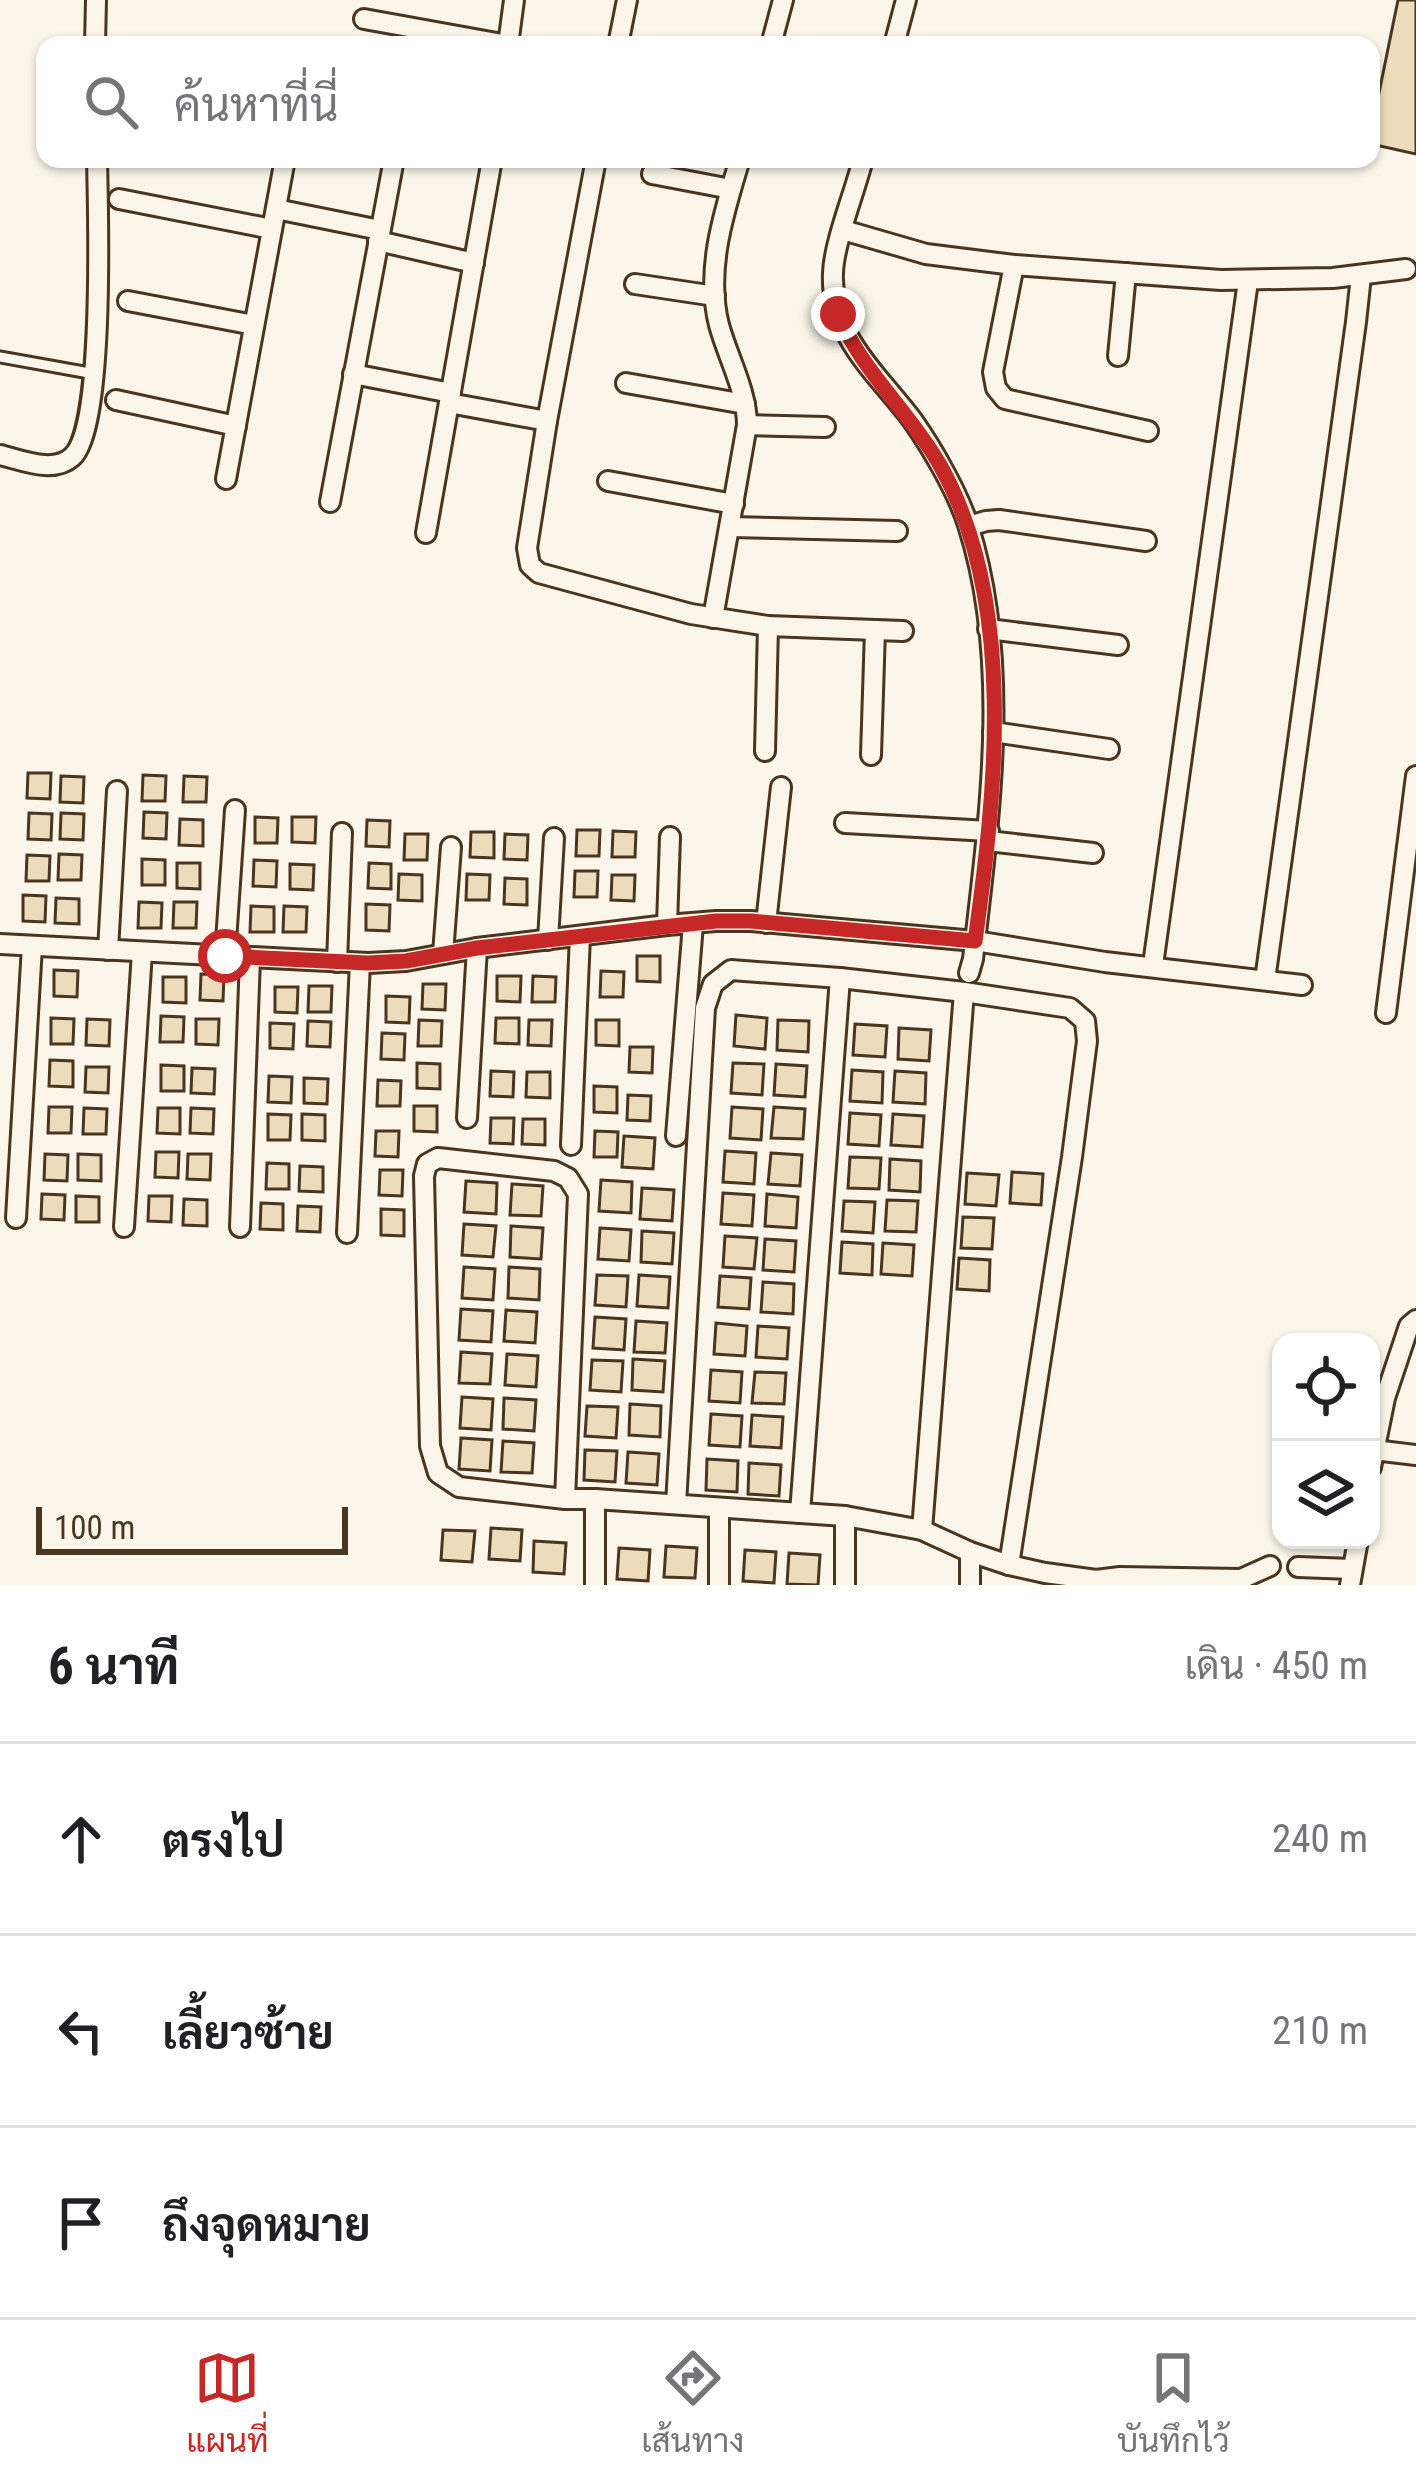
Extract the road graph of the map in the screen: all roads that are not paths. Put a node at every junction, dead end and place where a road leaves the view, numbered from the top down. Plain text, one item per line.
1 (96, 0) edge
2 (514, 0) edge
3 (627, 0) edge
4 (783, 0) edge
5 (906, 0) edge
6 (364, 19) dead end
7 (95, 36) edge
8 (458, 36) edge
9 (509, 36) edge
10 (621, 36) edge
11 (773, 36) edge
12 (896, 36) edge
13 (97, 168) edge
14 (283, 168) edge
15 (392, 168) edge
16 (490, 168) edge
17 (594, 168) edge
18 (737, 168) edge
19 (860, 168) edge
20 (652, 174) dead end
21 (731, 189) junction
22 (119, 199) dead end
23 (276, 209) junction
24 (272, 229) junction
25 (843, 230) junction
26 (379, 235) junction
27 (474, 262) junction
28 (1014, 265) junction
29 (1406, 268) dead end
30 (1126, 273) junction
31 (1360, 276) junction
32 (1248, 281) junction
33 (634, 284) dead end
34 (716, 296) junction
35 (128, 301) dead end
36 (254, 325) junction
37 (1118, 356) dead end
38 (0, 357) edge
39 (95, 374) junction
40 (353, 374) junction
41 (626, 383) dead end
42 (450, 398) junction
43 (116, 400) dead end
44 (745, 404) junction
45 (547, 421) junction
46 (747, 425) junction
47 (236, 426) junction
48 (825, 427) dead end
49 (1148, 431) dead end
50 (0, 455) edge
51 (226, 478) dead end
52 (608, 481) dead end
53 (330, 502) dead end
54 (734, 504) junction
55 (969, 526) junction
56 (730, 527) junction
57 (897, 531) dead end
58 (427, 533) dead end
59 (1146, 541) dead end
60 (713, 618) junction
61 (767, 626) junction
62 (988, 629) junction
63 (874, 630) junction
64 (903, 631) dead end
65 (1118, 646) dead end
66 (993, 732) junction
67 (1109, 748) dead end
68 (765, 751) dead end
69 (871, 755) dead end
70 (1416, 776) edge
71 (781, 787) dead end
72 (117, 791) dead end
73 (235, 811) dead end
74 (844, 824) dead end
75 (342, 833) dead end
76 (988, 836) junction
77 (670, 837) dead end
78 (554, 838) dead end
79 (451, 848) dead end
80 (1093, 853) dead end
81 (1409, 888) edge
82 (766, 923) junction
83 (693, 924) junction
84 (667, 925) junction
85 (580, 936) junction
86 (548, 940) junction
87 (975, 941) junction
88 (0, 944) edge
89 (32, 946) junction
90 (477, 948) junction
91 (108, 950) junction
92 (142, 952) junction
93 (443, 954) junction
94 (225, 956) junction
95 (250, 958) junction
96 (337, 962) junction
97 (360, 963) junction
98 (1153, 965) junction
99 (840, 978) junction
100 (1265, 980) junction
101 (966, 982) junction
102 (1302, 985) dead end
103 (1386, 1013) dead end
104 (466, 1118) dead end
105 (676, 1136) dead end
106 (571, 1145) dead end
107 (16, 1218) dead end
108 (124, 1227) dead end
109 (240, 1227) dead end
110 (347, 1233) dead end
111 (1416, 1320) edge
112 (1376, 1441) edge
113 (1416, 1455) edge
114 (1380, 1457) edge
115 (565, 1499) junction
116 (595, 1499) junction
117 (676, 1504) junction
118 (719, 1508) junction
119 (800, 1514) junction
120 (844, 1516) junction
121 (922, 1529) junction
122 (970, 1552) junction
123 (1009, 1565) junction
124 (1270, 1566) dead end
125 (1298, 1567) dead end
126 (1351, 1577) edge
127 (1096, 1582) edge
128 (1218, 1582) edge
129 (1248, 1582) edge
130 (595, 1585) edge
131 (718, 1585) edge
132 (844, 1585) edge
133 (970, 1585) edge

1 - 7 street
2 - 9 street
3 - 10 street
4 - 11 street
5 - 12 street
6 - 8 street
13 - 39 street
14 - 23 street
15 - 26 street
16 - 27 street
17 - 45 street
18 - 21 street
19 - 25 street
20 - 21 street
21 - 34 street
22 - 24 street
23 - 24 street
23 - 26 street
24 - 36 street
25 - 28 street
25 - 55 street
26 - 27 street
26 - 40 street
27 - 42 street
28 - 30 street
28 - 49 street
29 - 31 street
30 - 32 street
30 - 37 street
31 - 32 street
31 - 100 street
32 - 98 street
33 - 34 street
34 - 44 street
35 - 36 street
36 - 47 street
38 - 39 lane
39 - 50 street
40 - 42 street
40 - 53 street
41 - 44 street
42 - 45 street
42 - 58 street
43 - 47 street
44 - 46 street
45 - 60 street
46 - 48 street
46 - 54 street
47 - 51 street
52 - 54 street
54 - 56 street
55 - 59 street
55 - 62 street
56 - 57 street
56 - 60 street
60 - 61 street
61 - 63 street
61 - 68 street
62 - 65 street
62 - 66 street
63 - 64 street
63 - 69 street
66 - 67 street
66 - 76 street
70 - 81 street
71 - 82 street
72 - 91 street
73 - 94 street
74 - 76 street
75 - 96 street
76 - 80 street
76 - 87 street
77 - 84 street
78 - 86 street
79 - 93 street
81 - 103 street
82 - 83 street
82 - 87 street
83 - 84 street
83 - 105 street
84 - 85 street
85 - 86 street
85 - 106 street
86 - 90 street
87 - 98 street
87 - 101 street
88 - 89 street
89 - 91 street
89 - 107 street
90 - 93 street
90 - 104 street
91 - 92 street
92 - 94 street
92 - 108 street
93 - 97 street
94 - 95 street
95 - 96 street
95 - 109 street
96 - 97 street
97 - 110 street
98 - 100 street
99 - 101 street
99 - 117 street
99 - 119 street
100 - 102 street
101 - 121 street
101 - 123 street
111 - 112 street
113 - 114 street
115 - 115 street
115 - 116 street
116 - 117 street
116 - 130 street
117 - 118 street
118 - 119 street
118 - 131 street
119 - 120 street
120 - 121 street
120 - 132 street
121 - 122 street
122 - 123 street
122 - 133 street
123 - 127 street
124 - 129 street
125 - 126 street
127 - 128 street
128 - 129 street

